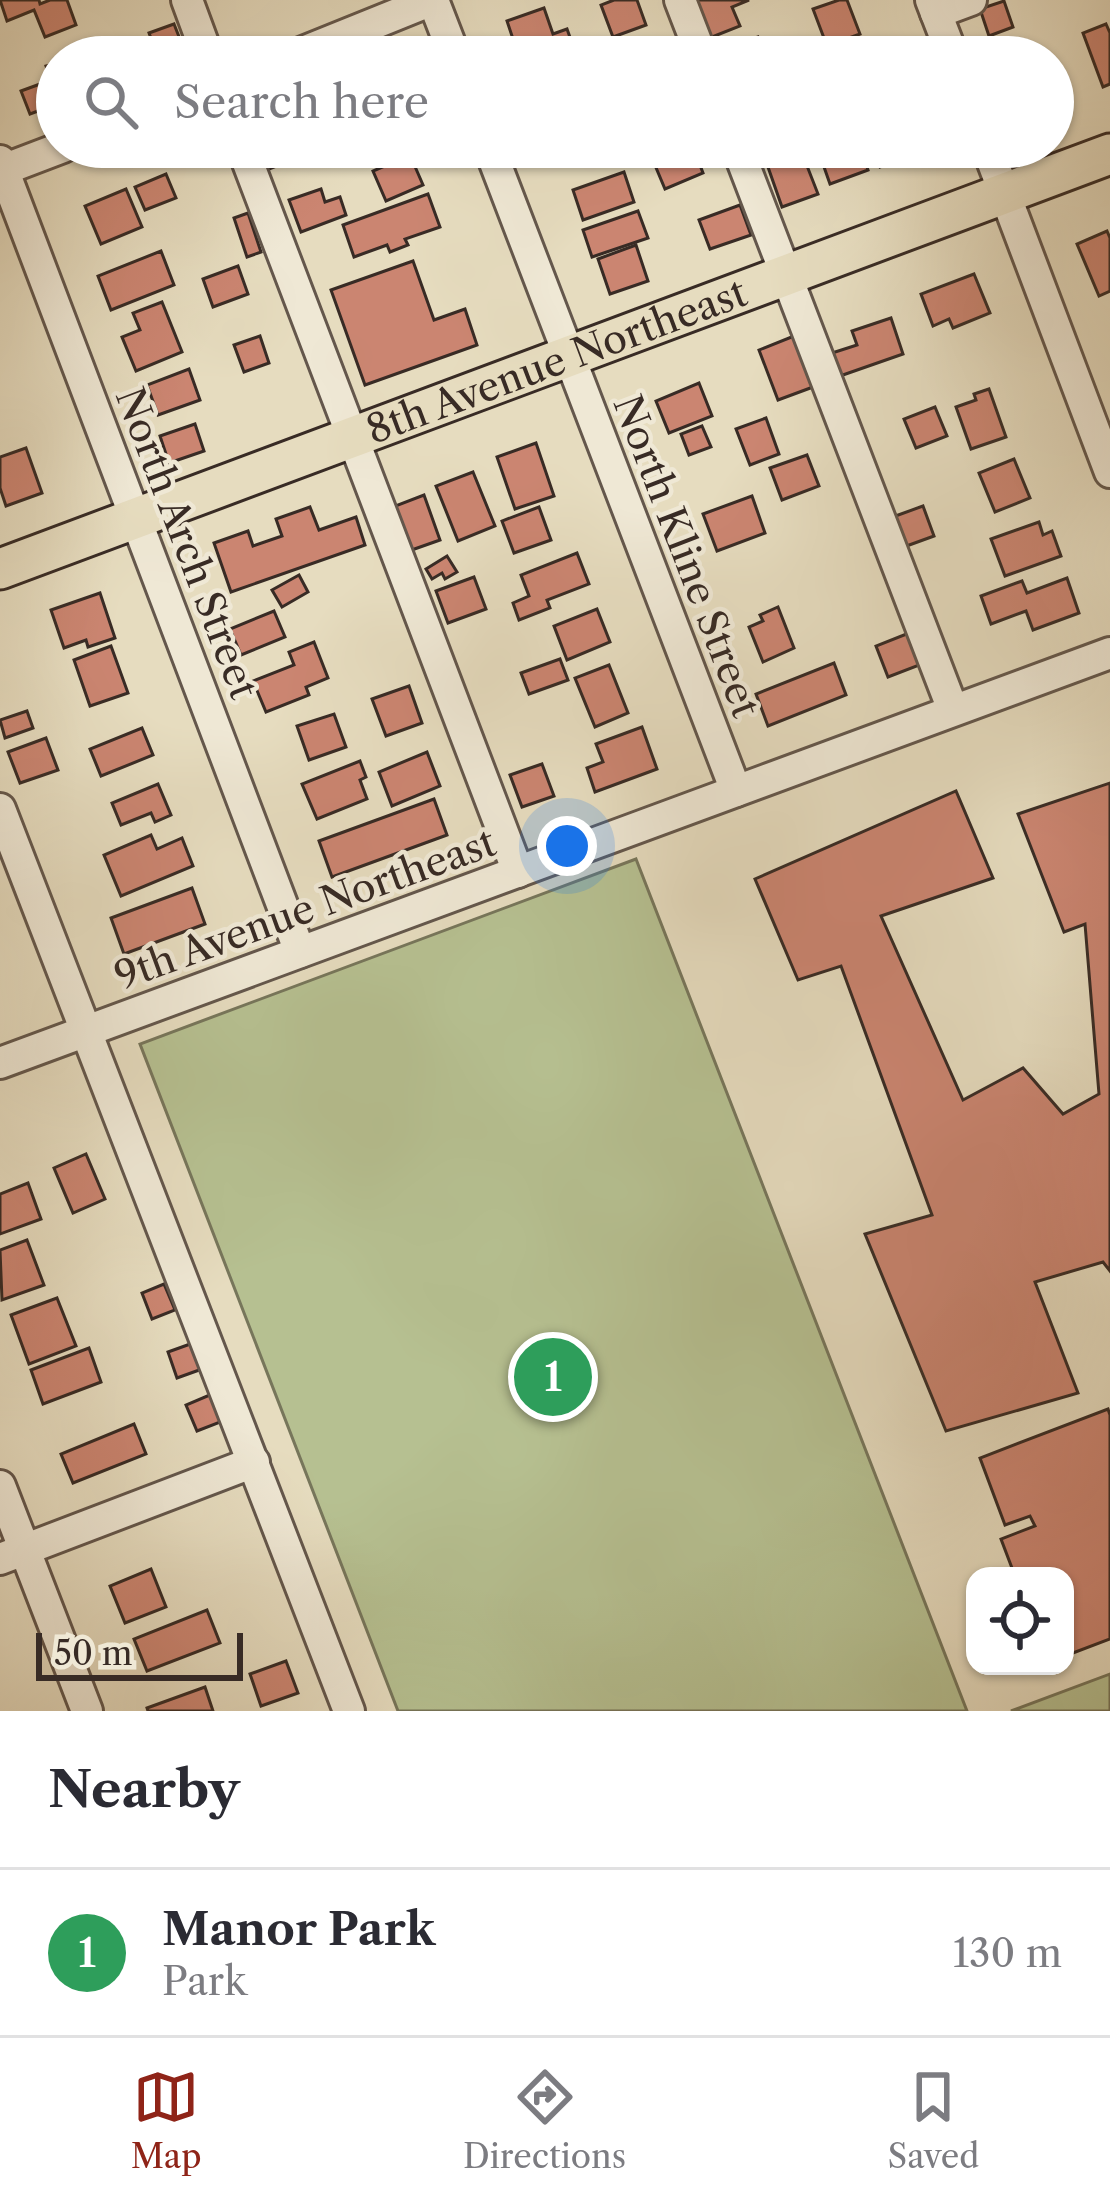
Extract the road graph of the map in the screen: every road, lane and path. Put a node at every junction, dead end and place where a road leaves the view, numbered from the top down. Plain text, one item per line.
1 (187, 0) edge
2 (433, 0) edge
3 (680, 0) edge
4 (970, 0) edge
5 (933, 7) edge
6 (200, 36) edge
7 (343, 36) edge
8 (447, 36) edge
9 (694, 36) edge
10 (945, 36) edge
11 (1110, 154) edge
12 (36, 156) edge
13 (1, 168) edge
14 (250, 168) edge
15 (497, 168) edge
16 (745, 168) edge
17 (995, 168) edge
18 (1073, 168) edge
19 (1074, 168) edge
20 (1005, 194) junction
21 (786, 275) junction
22 (568, 357) junction
23 (351, 437) junction
24 (1110, 472) edge
25 (136, 518) junction
26 (0, 568) edge
27 (1110, 653) edge
28 (953, 710) junction
29 (736, 791) junction
30 (0, 809) edge
31 (518, 872) junction
32 (300, 952) junction
33 (84, 1031) junction
34 (0, 1063) edge
35 (254, 1462) junction
36 (0, 1486) edge
37 (12, 1554) edge
38 (87, 1711) edge
39 (349, 1711) edge

1 - 6 street
2 - 7 street
2 - 8 street
3 - 9 street
4 - 5 street
5 - 10 street
11 - 19 main road, 8th Avenue Northeast
12 - 13 street
13 - 25 street, North Arch Street
14 - 23 street
15 - 22 street, North Kline Street
16 - 21 street
17 - 20 street
18 - 20 main road, 8th Avenue Northeast
20 - 21 main road, 8th Avenue Northeast
20 - 24 street
21 - 22 main road, 8th Avenue Northeast
21 - 28 street
22 - 23 main road, 8th Avenue Northeast
22 - 29 street, North Kline Street
23 - 25 main road, 8th Avenue Northeast
23 - 31 street
25 - 26 main road, 8th Avenue Northeast
25 - 32 street, North Arch Street
27 - 28 street, 9th Avenue Northeast
28 - 29 street, 9th Avenue Northeast
29 - 31 street, 9th Avenue Northeast
30 - 33 street
31 - 32 street, 9th Avenue Northeast
32 - 33 street, 9th Avenue Northeast
33 - 34 street, 9th Avenue Northeast
33 - 35 street
35 - 37 street
35 - 39 street
36 - 37 street
37 - 38 street

